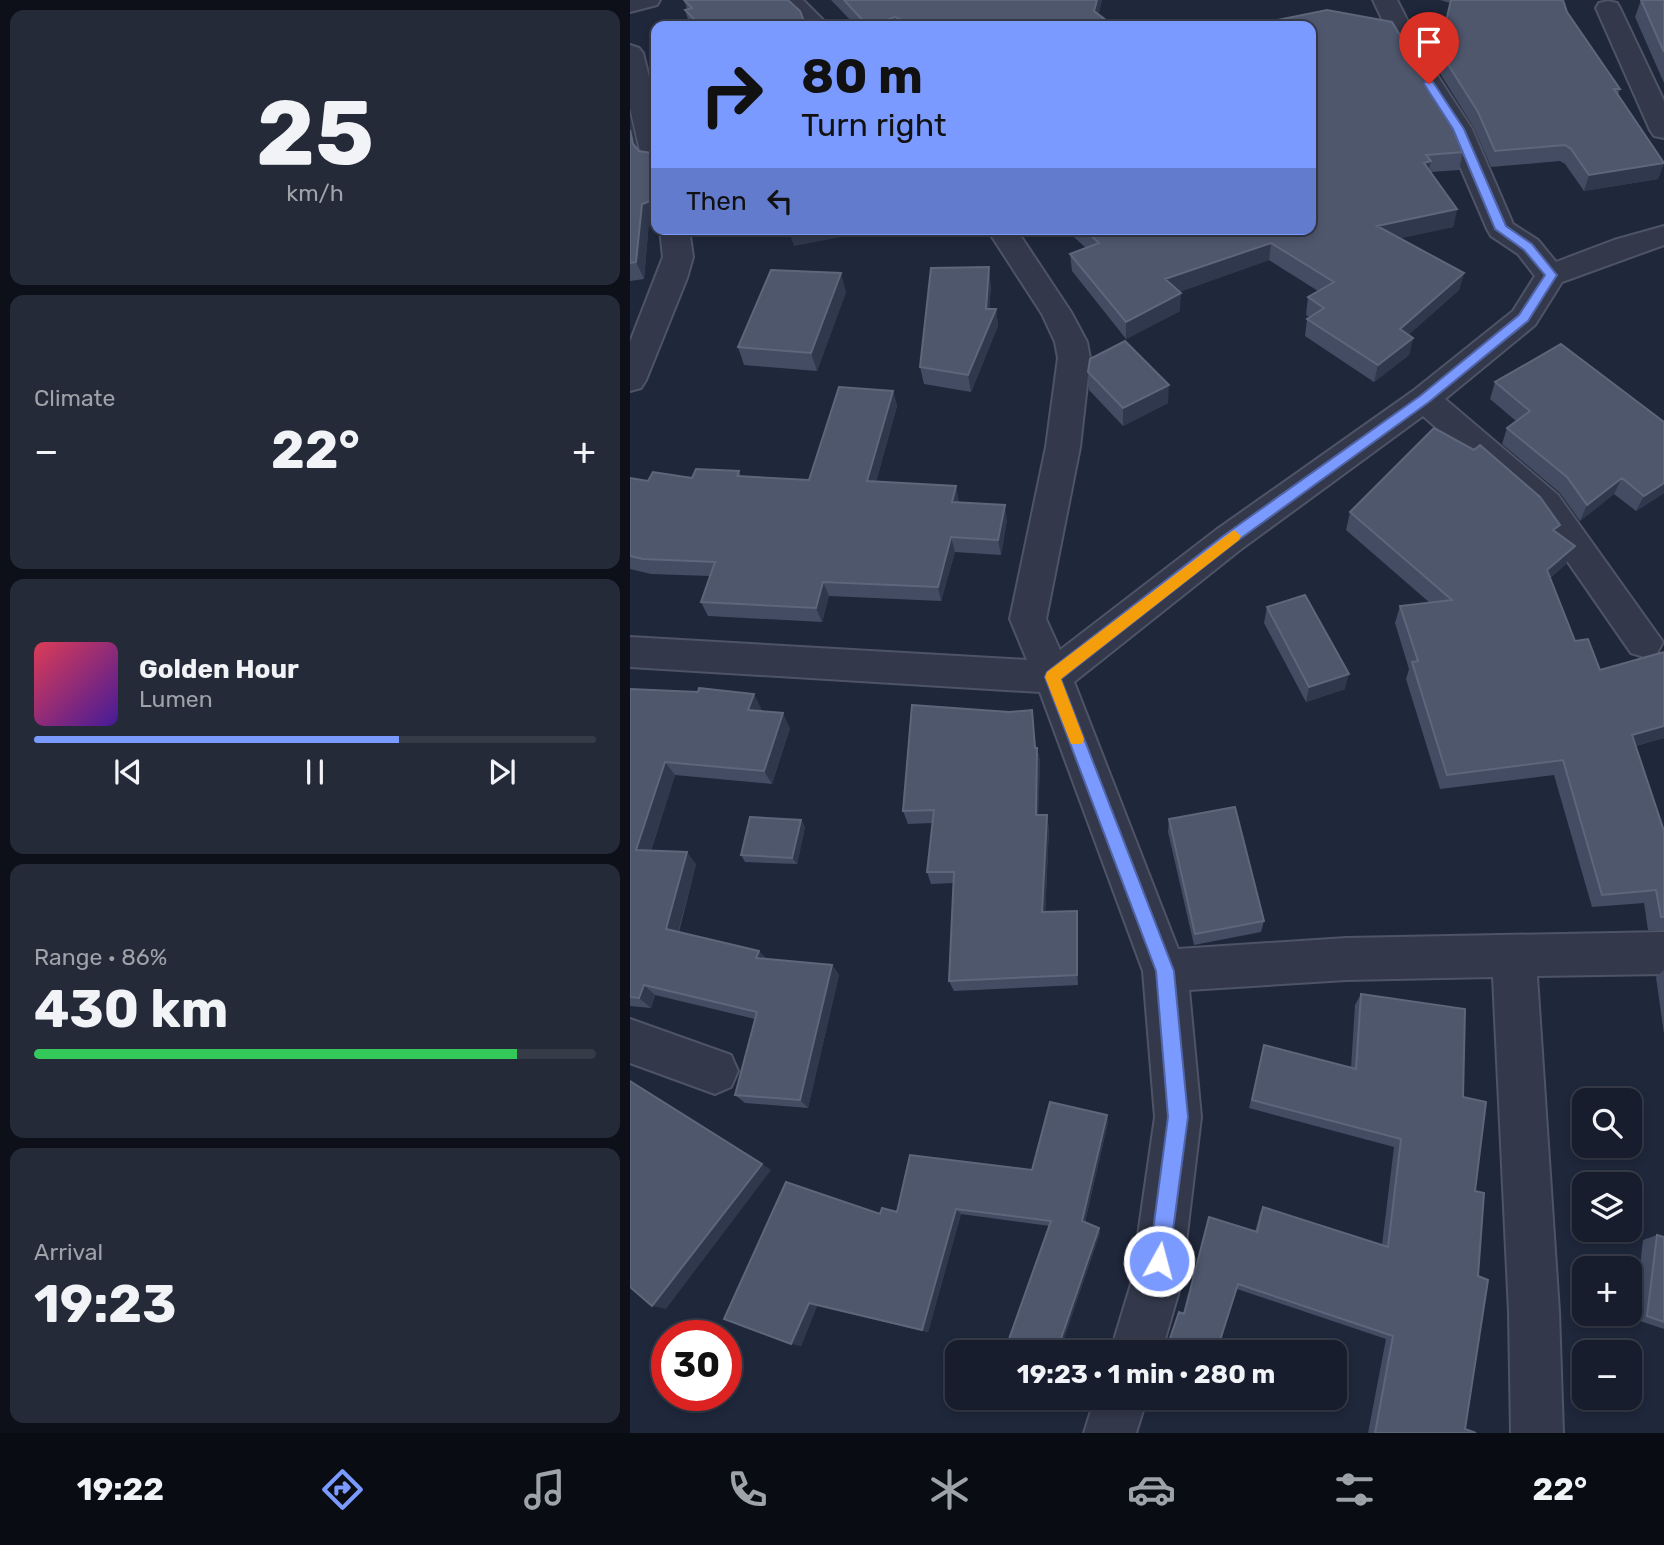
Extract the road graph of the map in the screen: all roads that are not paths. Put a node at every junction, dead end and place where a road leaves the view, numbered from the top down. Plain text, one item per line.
1 (648, 0) edge
2 (788, 0) edge
3 (1385, 0) edge
4 (630, 5) edge
5 (1608, 8) dead end
6 (811, 21) edge
7 (630, 53) edge
8 (1664, 130) edge
9 (651, 139) edge
10 (675, 235) edge
11 (1005, 235) edge
12 (1664, 235) edge
13 (1551, 275) junction
14 (630, 380) edge
15 (1424, 399) junction
16 (1644, 642) dead end
17 (635, 664) edge
18 (1053, 677) junction
19 (1664, 953) edge
20 (1514, 956) junction
21 (1165, 971) junction
22 (630, 1041) edge
23 (715, 1071) dead end
24 (1139, 1340) edge
25 (1117, 1410) edge
26 (1110, 1433) edge
27 (1537, 1433) edge

1 - 4 street
2 - 6 street
3 - 13 street
5 - 8 street
7 - 9 street
10 - 14 street
11 - 18 street
12 - 13 street
13 - 15 street
15 - 16 street
15 - 18 street
17 - 18 street
18 - 21 street
19 - 20 street
20 - 21 street
20 - 27 street
21 - 24 street
22 - 23 street
25 - 26 street

